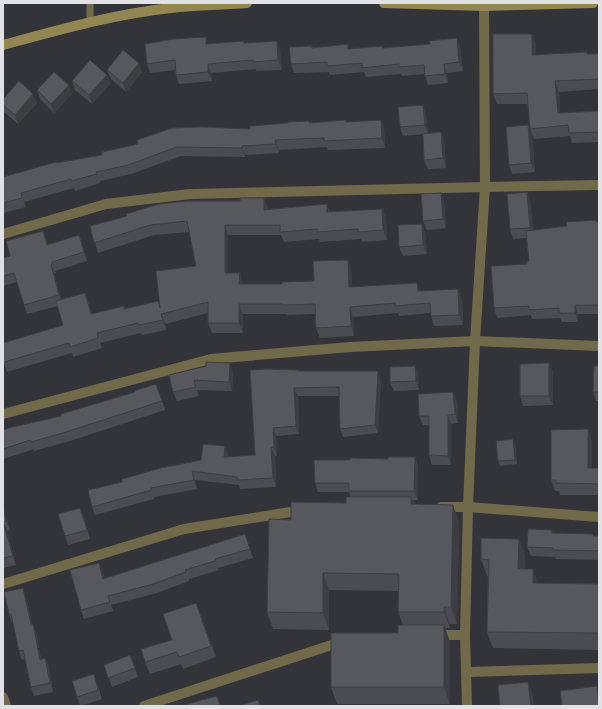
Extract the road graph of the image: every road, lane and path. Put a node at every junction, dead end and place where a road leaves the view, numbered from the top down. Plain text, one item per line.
1 (90, 3) edge
2 (247, 3) edge
3 (384, 3) edge
4 (593, 3) edge
5 (171, 6) edge
6 (484, 6) junction
7 (90, 22) junction
8 (3, 45) edge
9 (485, 186) junction
10 (599, 186) edge
11 (3, 234) edge
12 (475, 341) junction
13 (599, 346) edge
14 (3, 414) edge
15 (430, 507) edge
16 (468, 507) junction
17 (316, 508) edge
18 (599, 517) edge
19 (3, 584) edge
20 (465, 635) junction
21 (426, 636) edge
22 (356, 638) edge
23 (599, 668) edge
24 (467, 672) junction
25 (3, 697) edge
26 (6, 706) edge
27 (144, 706) edge
28 (467, 706) edge

1 - 7 lane
2 - 5 main road
3 - 6 main road
4 - 6 main road
5 - 7 main road
6 - 9 street
7 - 8 main road
9 - 10 street
9 - 11 street
9 - 12 street
12 - 13 street
12 - 14 street
12 - 16 street
15 - 16 street
16 - 18 street
16 - 20 street
17 - 19 street
20 - 21 street
20 - 24 street
22 - 27 street
23 - 24 street
24 - 28 street
25 - 26 street

